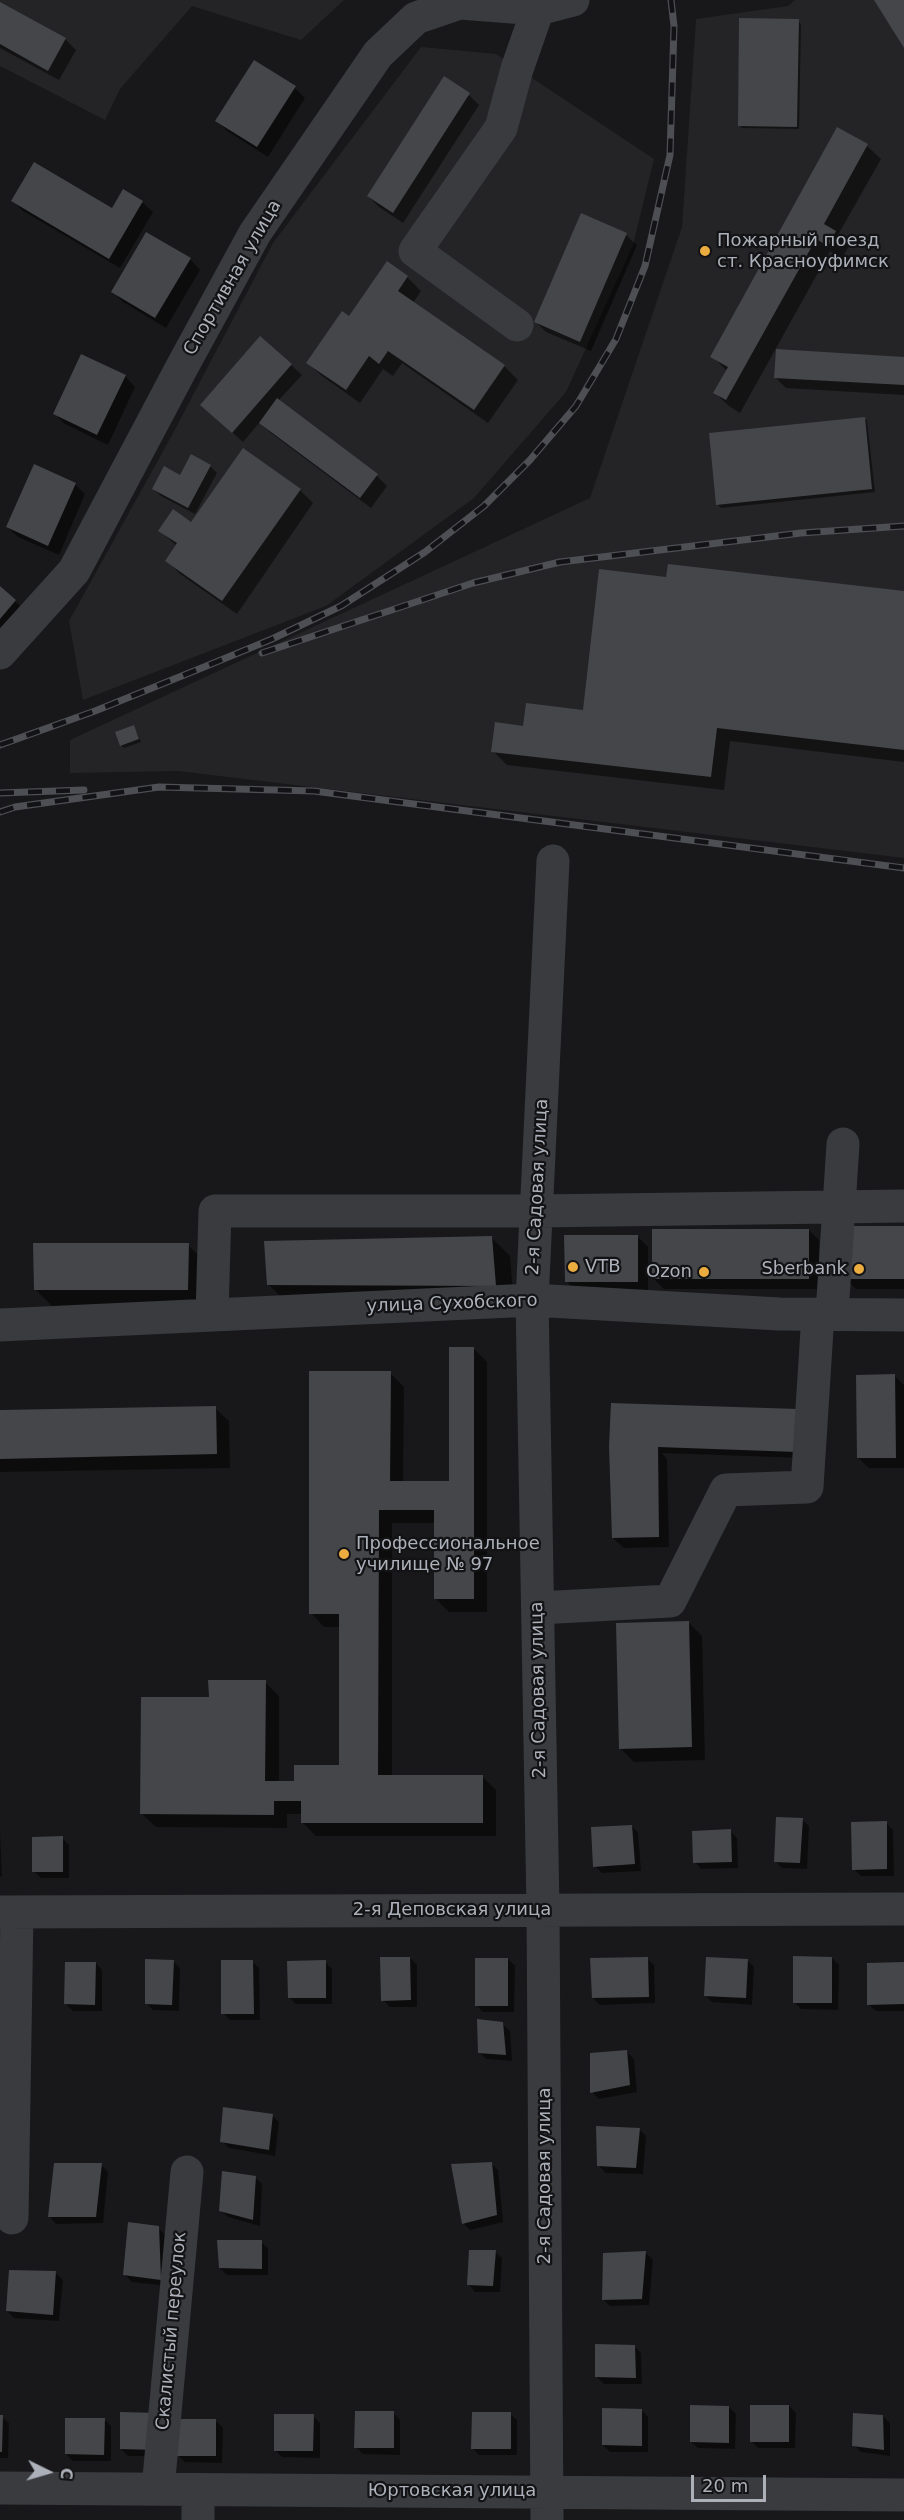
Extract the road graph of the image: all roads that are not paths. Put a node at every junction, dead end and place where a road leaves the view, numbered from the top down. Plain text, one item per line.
1 (573, 0) edge
2 (538, 9) junction
3 (517, 325) dead end
4 (0, 653) edge
5 (553, 861) dead end
6 (843, 1144) dead end
7 (839, 1206) junction
8 (904, 1206) edge
9 (537, 1211) junction
10 (532, 1300) junction
11 (825, 1314) junction
12 (212, 1315) junction
13 (904, 1316) edge
14 (0, 1325) edge
15 (538, 1608) junction
16 (904, 1909) edge
17 (543, 1910) junction
18 (8, 1912) edge
19 (186, 2172) dead end
20 (12, 2218) dead end
21 (0, 2488) edge
22 (158, 2489) junction
23 (904, 2495) edge
24 (198, 2505) edge
25 (547, 2506) edge

1 - 2 street, Спортивная улица
2 - 3 street
2 - 4 street, Спортивная улица
5 - 9 street, 2-я Садовая улица
6 - 7 street
7 - 8 street
7 - 9 street
7 - 11 street
9 - 10 street, 2-я Садовая улица
9 - 12 street
10 - 11 street, улица Сухобского
10 - 12 street, улица Сухобского
10 - 15 street, 2-я Садовая улица
11 - 13 street, улица Сухобского
11 - 15 street
12 - 14 street, улица Сухобского
15 - 17 street, 2-я Садовая улица
16 - 17 street, 2-я Деповская улица
17 - 18 street, 2-я Деповская улица
17 - 25 street, 2-я Садовая улица
18 - 20 street
19 - 22 street, Скалистый переулок
21 - 22 street, Юртовская улица
22 - 24 street, Юртовская улица
23 - 25 street, Юртовская улица
24 - 25 street, Юртовская улица

